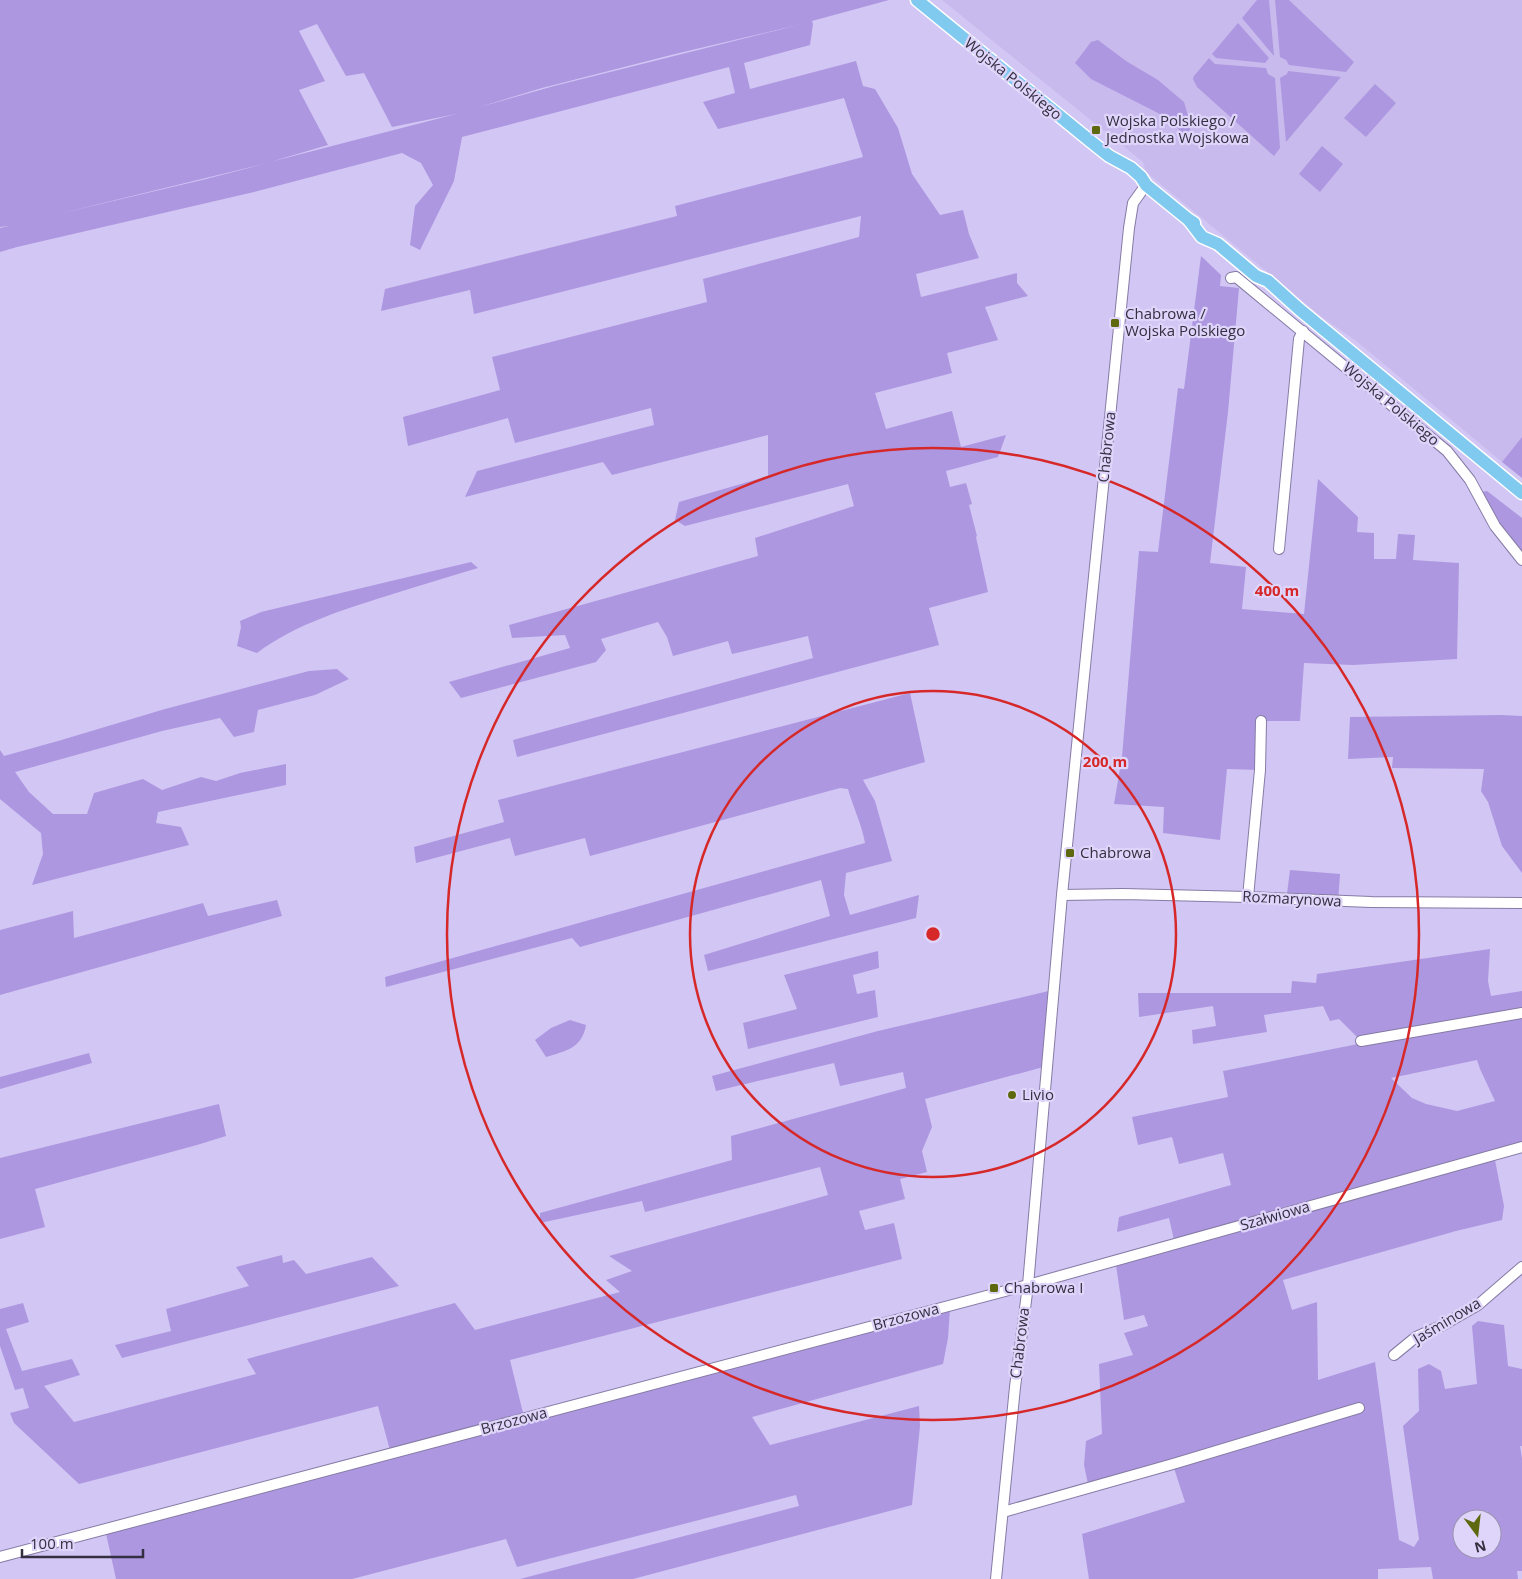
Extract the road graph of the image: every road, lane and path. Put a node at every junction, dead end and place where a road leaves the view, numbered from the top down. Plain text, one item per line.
1 (917, 0) edge
2 (1146, 185) junction
3 (1231, 278) dead end
4 (1303, 331) junction
5 (1522, 493) edge
6 (1279, 549) dead end
7 (1522, 560) edge
8 (1260, 721) dead end
9 (1062, 894) junction
10 (1248, 897) junction
11 (1522, 902) edge
12 (1522, 1013) edge
13 (1361, 1041) dead end
14 (1522, 1147) edge
15 (1522, 1267) edge
16 (1028, 1285) junction
17 (1394, 1355) dead end
18 (1359, 1408) dead end
19 (1003, 1512) junction
20 (0, 1557) edge
21 (996, 1579) edge

1 - 2 main road, Wojska Polskiego
2 - 5 main road, Wojska Polskiego
2 - 9 street, Chabrowa
3 - 4 street, Wojska Polskiego
4 - 6 street
4 - 7 street, Wojska Polskiego
8 - 10 street
9 - 10 street, Rozmarynowa
9 - 16 street, Chabrowa
10 - 11 street, Rozmarynowa
12 - 13 street
14 - 16 street, Szałwiowa
15 - 17 street, Jaśminowa
16 - 19 street, Chabrowa
16 - 20 street, Brzozowa
18 - 19 street
19 - 21 street, Chabrowa

